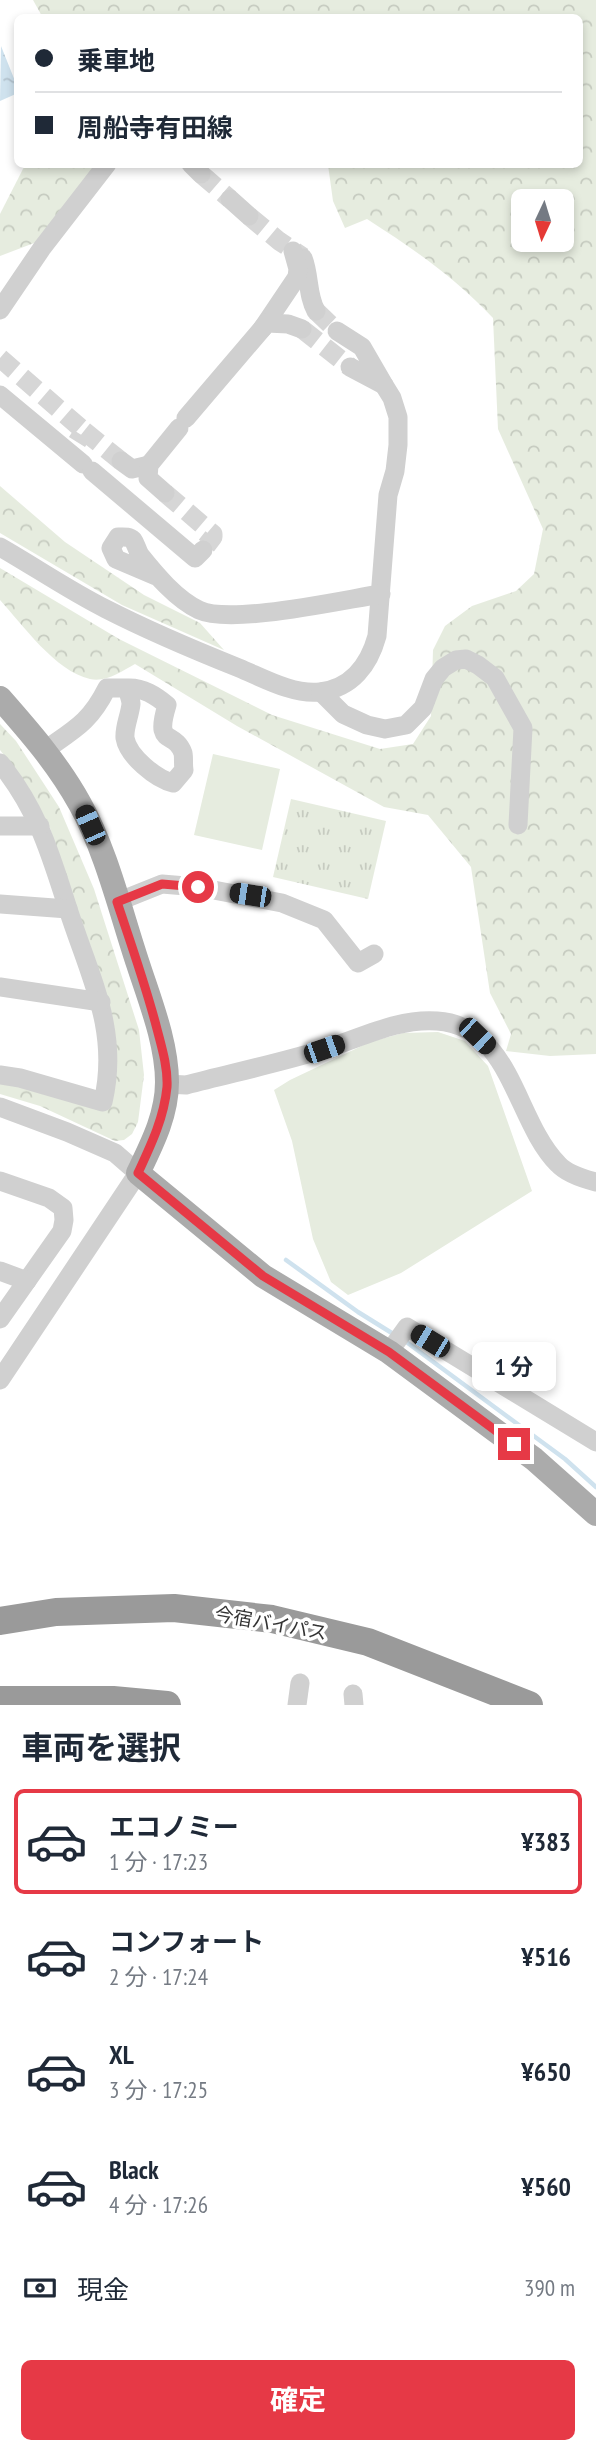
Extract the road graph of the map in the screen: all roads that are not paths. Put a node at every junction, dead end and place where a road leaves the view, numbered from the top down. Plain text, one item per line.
1 (104, 168) edge
2 (230, 199) tunnel mouth
3 (249, 216) tunnel mouth
4 (33, 262) junction
5 (0, 291) edge
6 (0, 310) edge
7 (316, 312) tunnel mouth
8 (302, 329) tunnel mouth
9 (261, 330) junction
10 (338, 331) tunnel mouth
11 (351, 367) tunnel mouth
12 (384, 385) junction
13 (0, 395) edge
14 (121, 461) tunnel mouth
15 (149, 465) junction
16 (165, 493) tunnel mouth
17 (0, 547) edge
18 (203, 550) dead end
19 (156, 576) dead end
20 (381, 594) junction
21 (127, 688) junction
22 (321, 692) junction
23 (0, 698) edge
24 (45, 750) junction
25 (0, 763) edge
26 (518, 825) dead end
27 (0, 826) edge
28 (40, 826) junction
29 (117, 902) junction
30 (0, 904) edge
31 (68, 909) junction
32 (374, 954) dead end
33 (0, 987) edge
34 (102, 1002) junction
35 (0, 1076) edge
36 (167, 1084) junction
37 (0, 1107) edge
38 (138, 1173) junction
39 (0, 1181) edge
40 (596, 1182) edge
41 (0, 1271) edge
42 (27, 1281) junction
43 (0, 1319) edge
44 (389, 1352) junction
45 (0, 1380) edge
46 (596, 1442) edge
47 (596, 1514) edge
48 (0, 1621) edge
49 (300, 1683) dead end
50 (0, 1700) edge
51 (167, 1705) edge
52 (297, 1705) edge
53 (529, 1705) edge

1 - 4 street
2 - 3 street
4 - 5 street
4 - 6 street
7 - 9 street
8 - 9 street
9 - 15 street
10 - 12 street
11 - 12 street
12 - 20 street
13 - 18 street
14 - 15 street
15 - 16 street
17 - 22 street
19 - 20 street
20 - 22 street
21 - 21 street
21 - 24 street
22 - 26 street
23 - 24 main road
24 - 29 main road
25 - 28 street
27 - 28 street
28 - 31 street
29 - 32 street
29 - 36 main road
30 - 31 street
31 - 34 street
33 - 34 street
34 - 35 street
36 - 38 main road
36 - 40 street
37 - 38 street
38 - 44 main road
38 - 45 street
39 - 42 street
41 - 42 street
42 - 43 street
44 - 46 street
44 - 47 main road
48 - 53 highway, 今宿バイパス
49 - 52 street
50 - 51 highway

